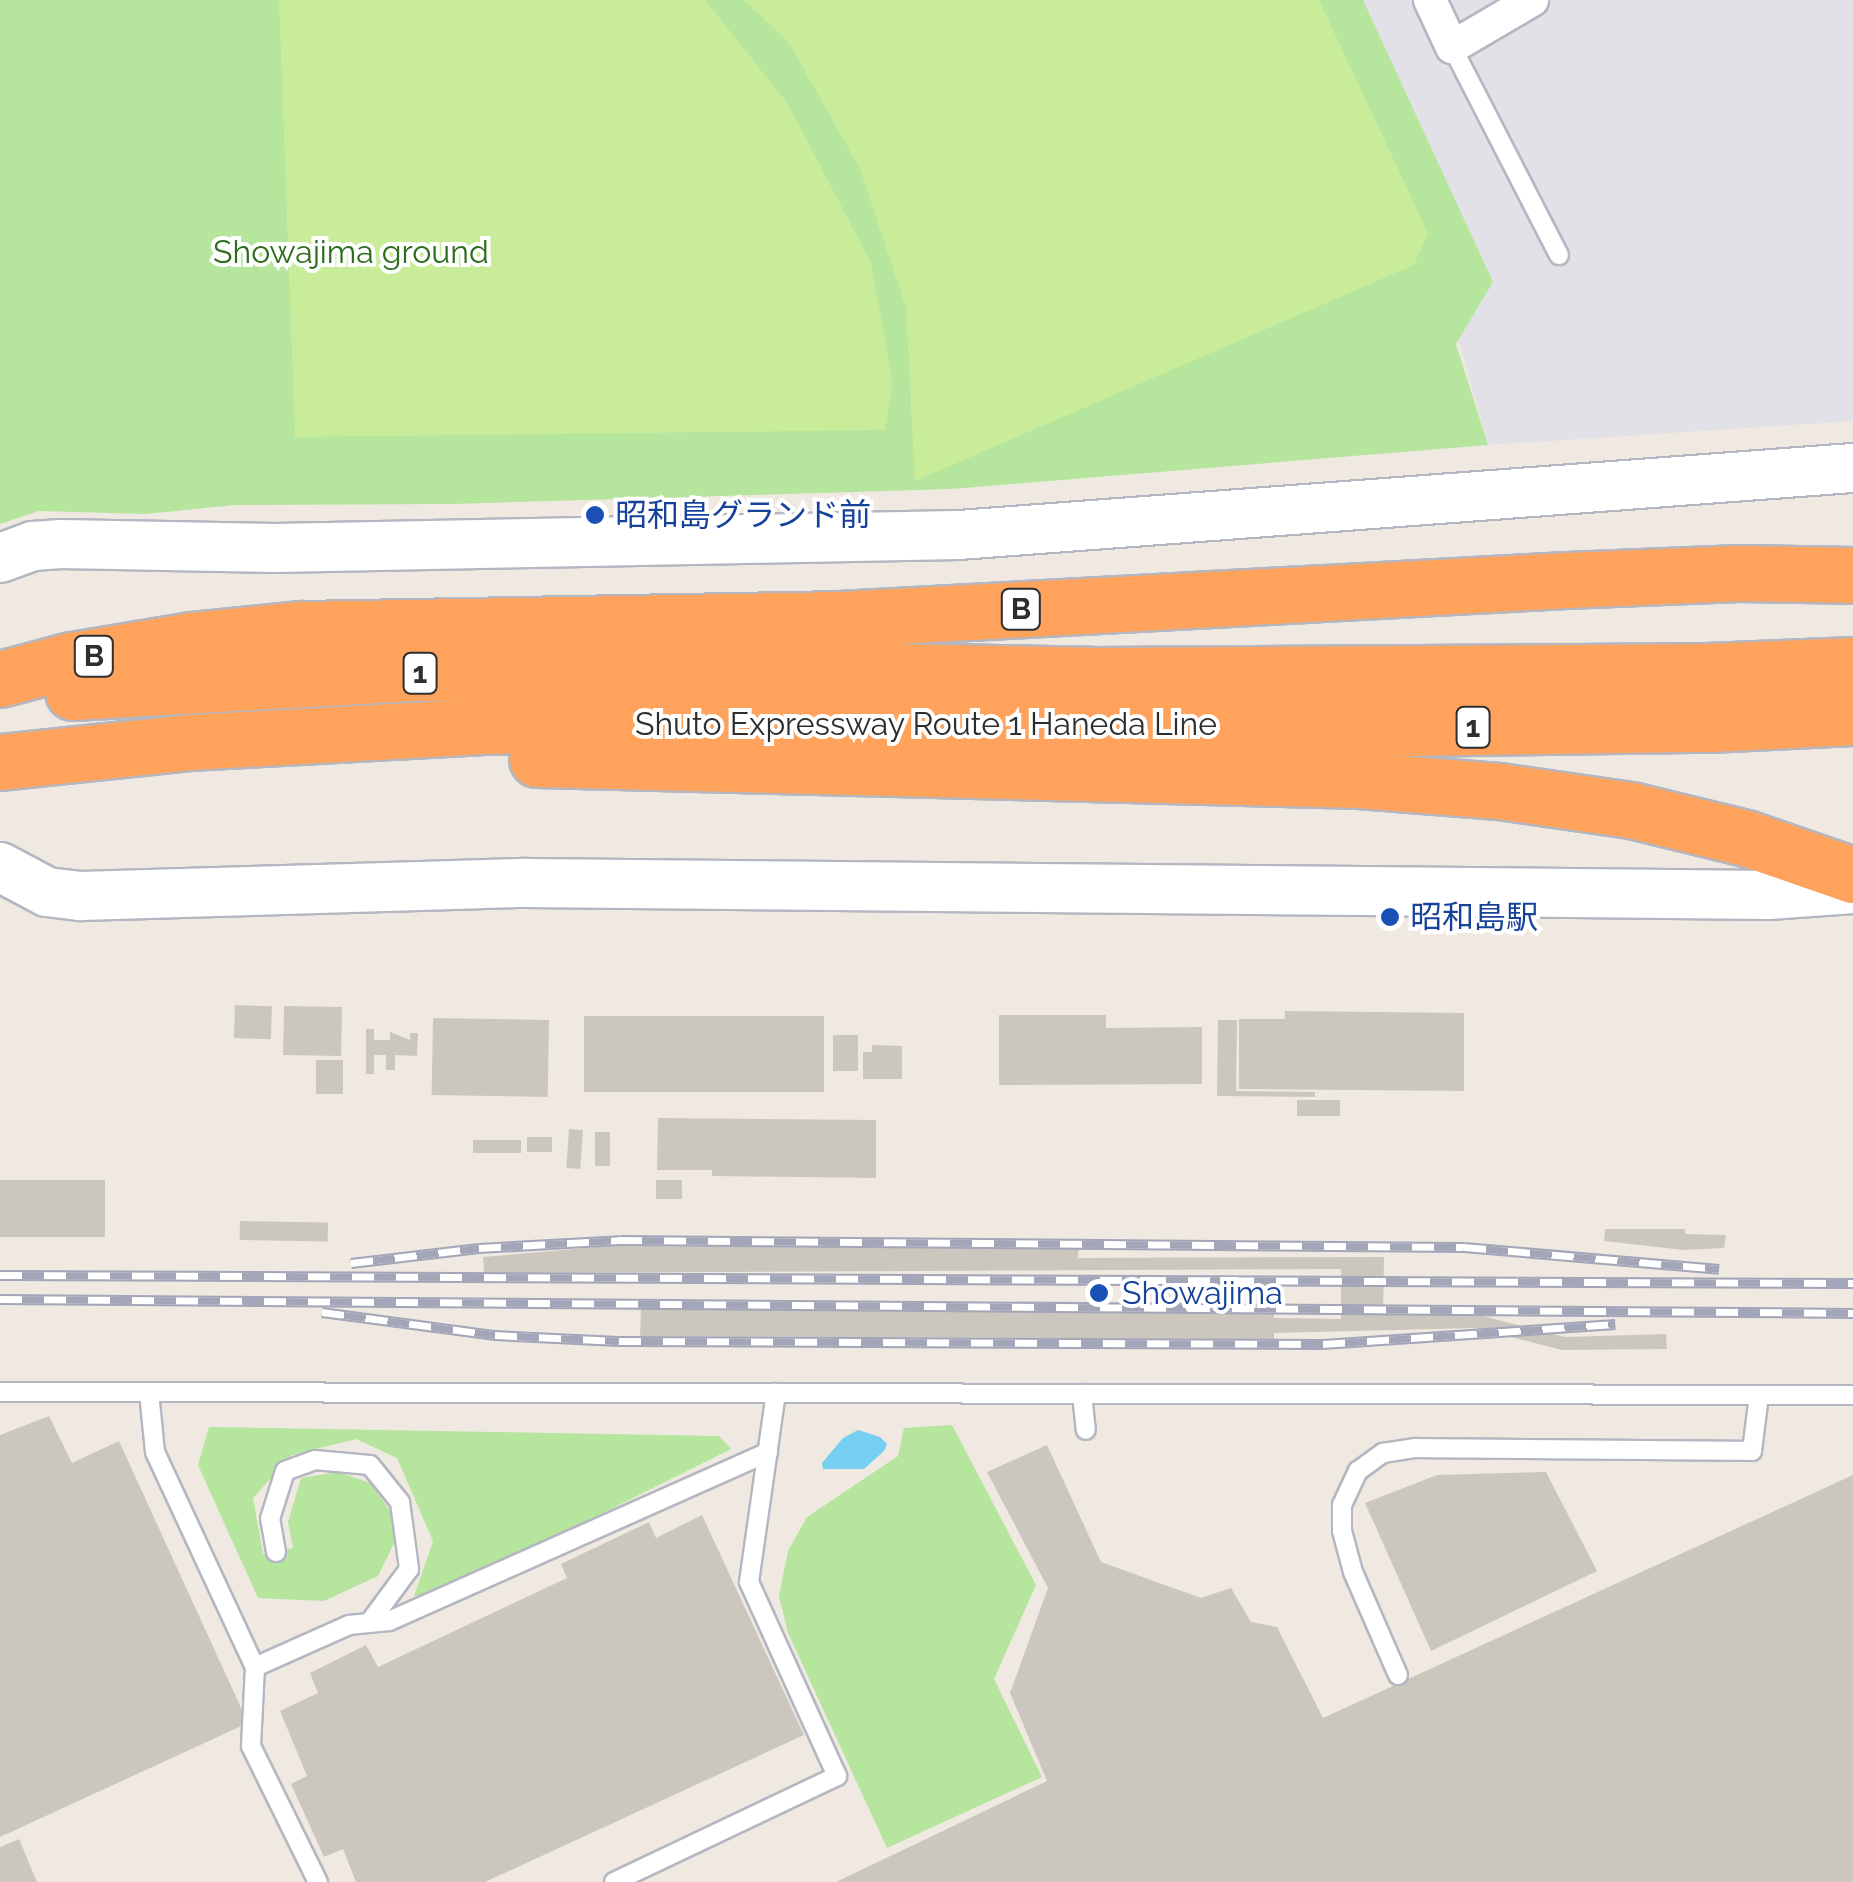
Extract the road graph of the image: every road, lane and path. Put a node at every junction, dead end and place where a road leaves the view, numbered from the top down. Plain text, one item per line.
1 (1430, 0) edge
2 (1532, 0) edge
3 (1452, 47) junction
4 (1559, 255) dead end
5 (1853, 468) edge
6 (0, 558) edge
7 (1853, 576) edge
8 (1853, 666) edge
9 (0, 679) edge
10 (1093, 699) junction
11 (0, 700) edge
12 (1853, 717) edge
13 (189, 742) junction
14 (0, 762) edge
15 (0, 867) edge
16 (1853, 875) edge
17 (1853, 889) edge
18 (0, 1392) edge
19 (150, 1392) junction
20 (776, 1393) junction
21 (1082, 1394) junction
22 (1758, 1396) junction
23 (1853, 1396) edge
24 (1086, 1430) dead end
25 (768, 1452) junction
26 (276, 1552) dead end
27 (369, 1622) junction
28 (255, 1667) junction
29 (1398, 1675) dead end
30 (318, 1882) edge
31 (614, 1882) edge

1 - 3 street
2 - 3 street
3 - 4 lane
5 - 6 street
7 - 9 highway, B
8 - 10 highway, Shuto Expressway Route 1 Haneda Line / 1
10 - 11 highway, Shuto Expressway Route 1 Haneda Line / 1
10 - 12 highway, Shuto Expressway Route 1 Haneda Line / 1
10 - 13 highway, Shuto Expressway Route 1 Haneda Line / 1
13 - 14 highway, Shuto Expressway Route 1 Haneda Line / 1
13 - 16 highway
15 - 17 street
18 - 19 lane
19 - 20 lane
19 - 28 lane
20 - 21 lane
20 - 25 lane
21 - 22 lane
21 - 24 lane
22 - 23 lane
22 - 29 lane
25 - 27 lane
25 - 31 lane
26 - 27 lane
27 - 28 lane
28 - 30 lane

